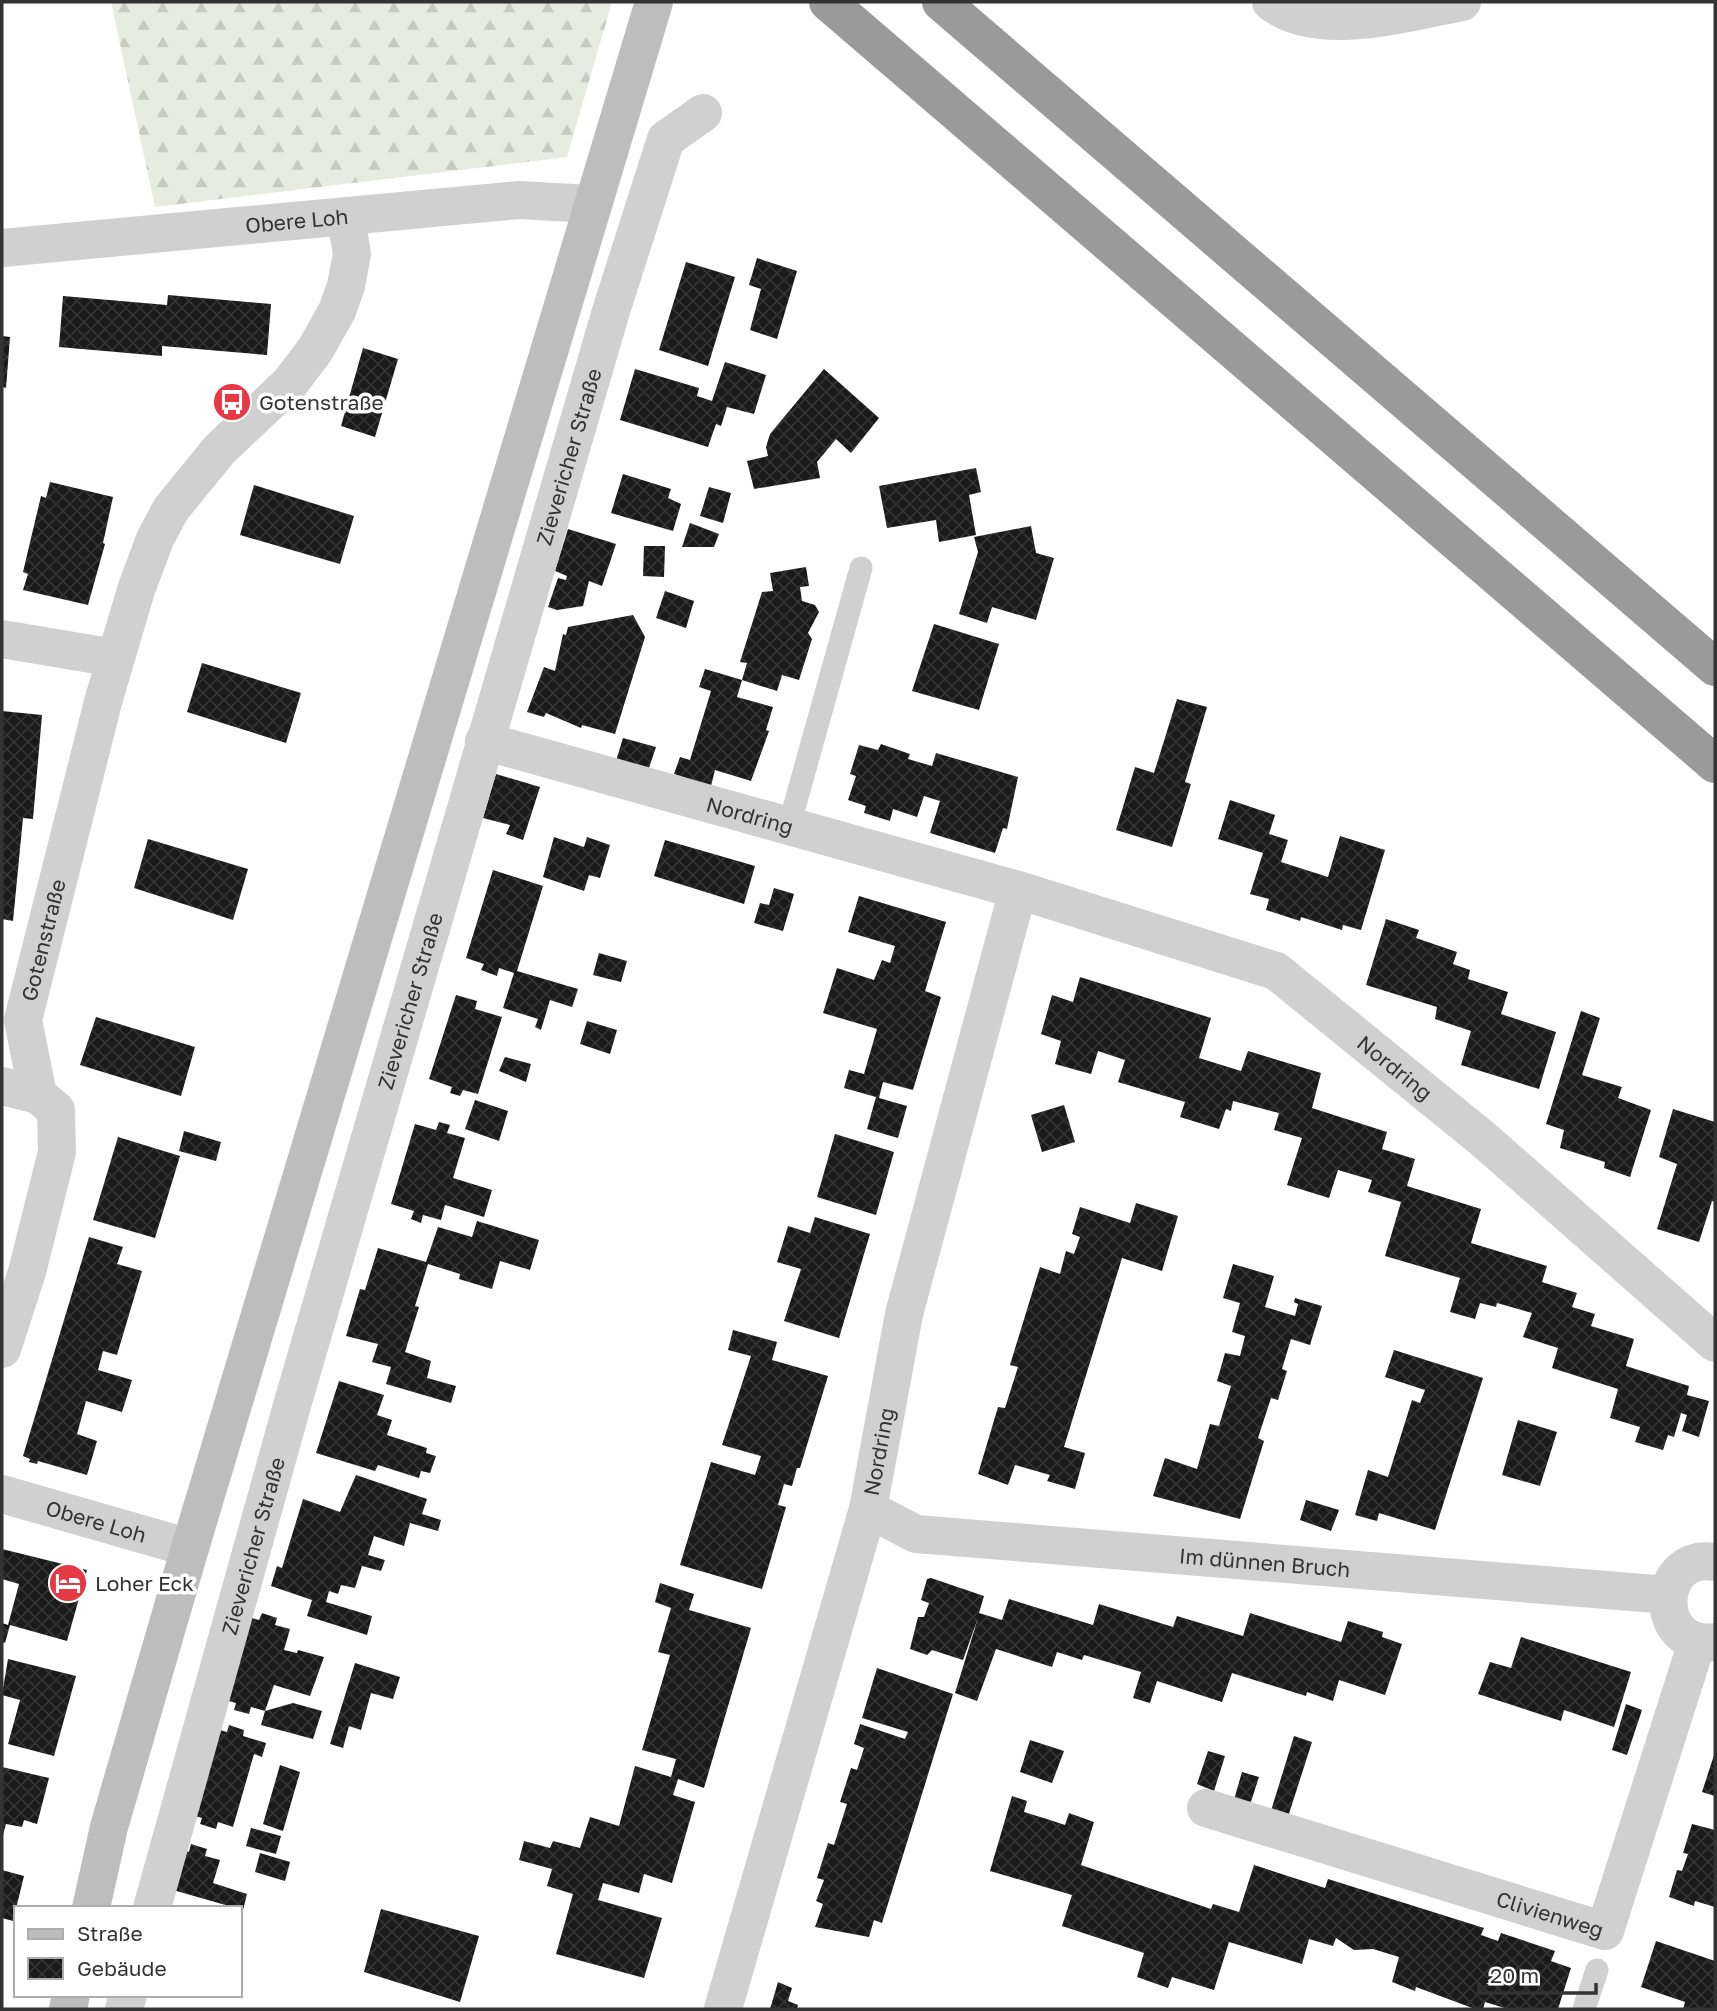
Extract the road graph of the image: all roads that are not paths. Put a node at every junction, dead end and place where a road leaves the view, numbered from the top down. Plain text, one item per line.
1 (654, 2) edge
2 (828, 2) edge
3 (941, 2) edge
4 (1271, 2) edge
5 (1462, 2) edge
6 (703, 113) dead end
7 (591, 204) junction
8 (346, 218) junction
9 (2, 248) edge
10 (860, 568) dead end
11 (2, 639) edge
12 (115, 658) junction
13 (1715, 667) edge
14 (484, 741) junction
15 (1715, 764) edge
16 (789, 826) junction
17 (1018, 890) junction
18 (2, 1086) edge
19 (38, 1095) junction
20 (1715, 1343) edge
21 (2, 1349) edge
22 (2, 1494) edge
23 (868, 1509) junction
24 (190, 1548) junction
25 (1715, 1562) edge
26 (1668, 1595) junction
27 (1706, 1642) edge
28 (1206, 1808) dead end
29 (91, 1906) edge
30 (153, 1906) edge
31 (1597, 1970) dead end
32 (723, 2009) edge
33 (1584, 2009) edge

1 - 7 street
2 - 15 highway
3 - 13 highway
4 - 5 street
6 - 14 street, Zievericher Straße
7 - 8 street, Obere Loh
7 - 24 street
8 - 9 street, Obere Loh
8 - 12 street, Gotenstraße
10 - 16 lane
11 - 12 street
12 - 19 street, Gotenstraße
14 - 16 street, Nordring
14 - 30 street, Zievericher Straße
16 - 17 street, Nordring
17 - 20 street, Nordring
17 - 23 street, Nordring
18 - 19 street
19 - 21 street, Gotenstraße
22 - 24 street, Obere Loh
23 - 26 street, Im dünnen Bruch
23 - 32 street, Nordring
24 - 29 street
25 - 26 street
26 - 27 street
27 - 28 street, Clivienweg
31 - 33 lane

